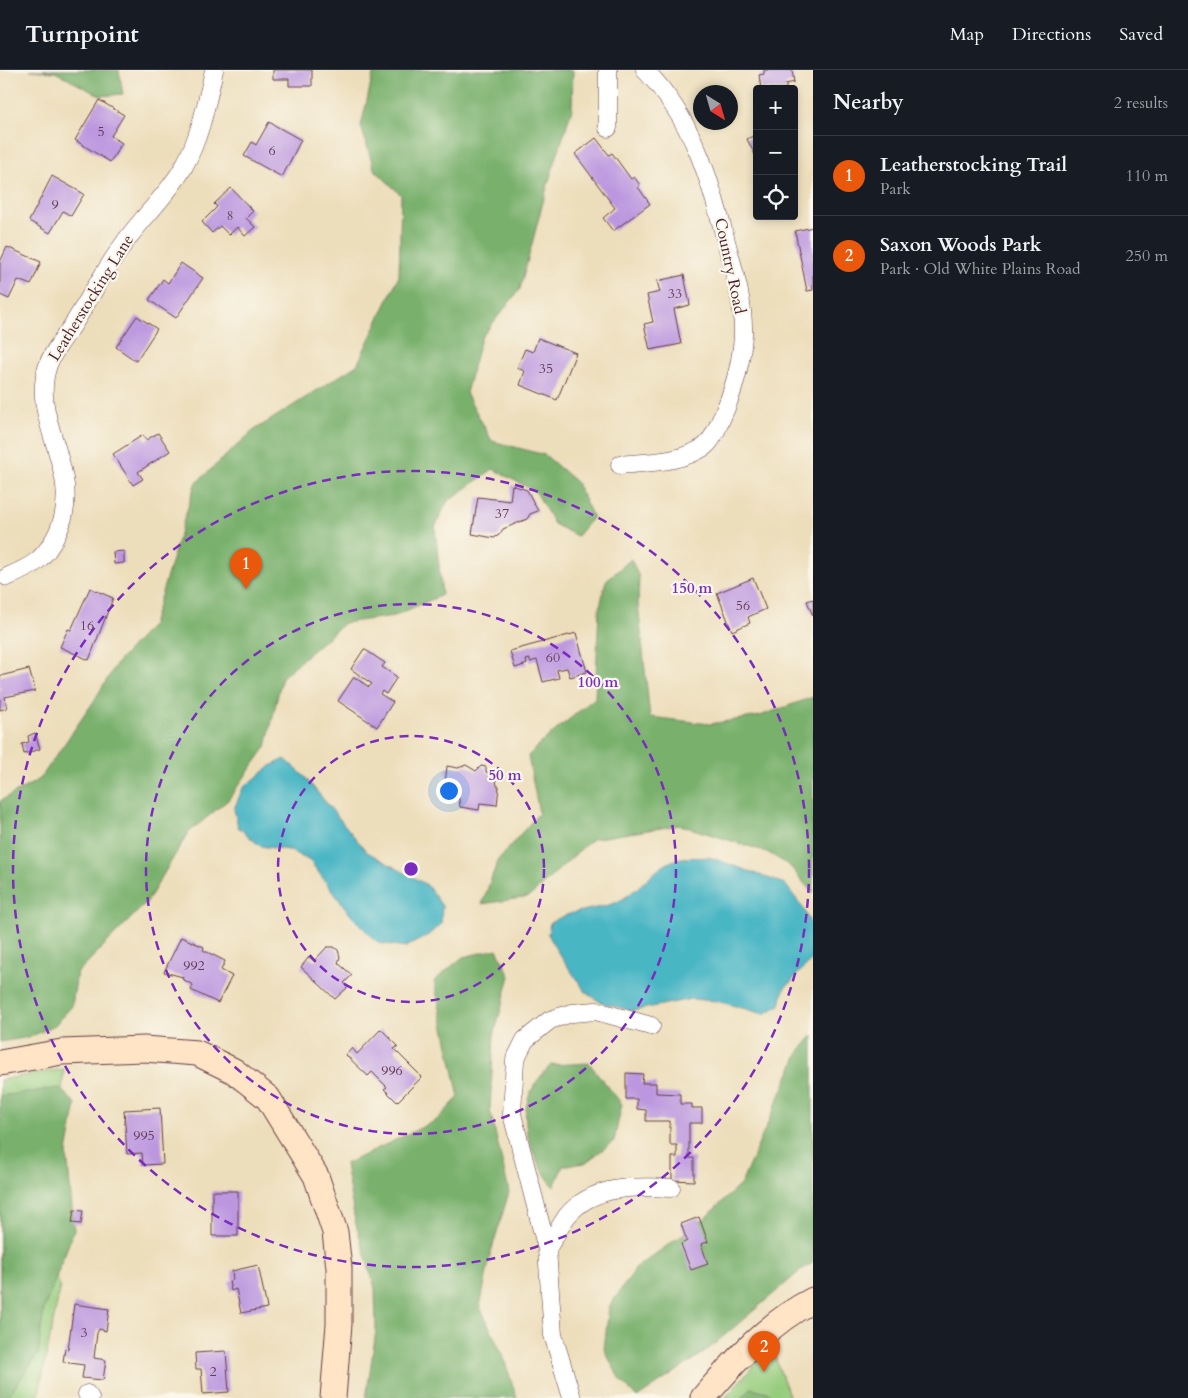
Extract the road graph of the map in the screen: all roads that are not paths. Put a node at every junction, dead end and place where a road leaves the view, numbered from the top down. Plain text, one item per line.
1 (214, 70) edge
2 (608, 70) edge
3 (645, 70) edge
4 (608, 128) dead end
5 (620, 465) dead end
6 (7, 577) dead end
7 (651, 1026) dead end
8 (0, 1063) edge
9 (671, 1188) dead end
10 (547, 1249) junction
11 (813, 1300) edge
12 (329, 1393) edge
13 (572, 1398) edge
14 (703, 1398) edge

1 - 6 street, Leatherstocking Lane
2 - 4 street
3 - 5 street, Country Road
7 - 10 street
8 - 12 street
9 - 10 street
10 - 13 street
11 - 14 street

